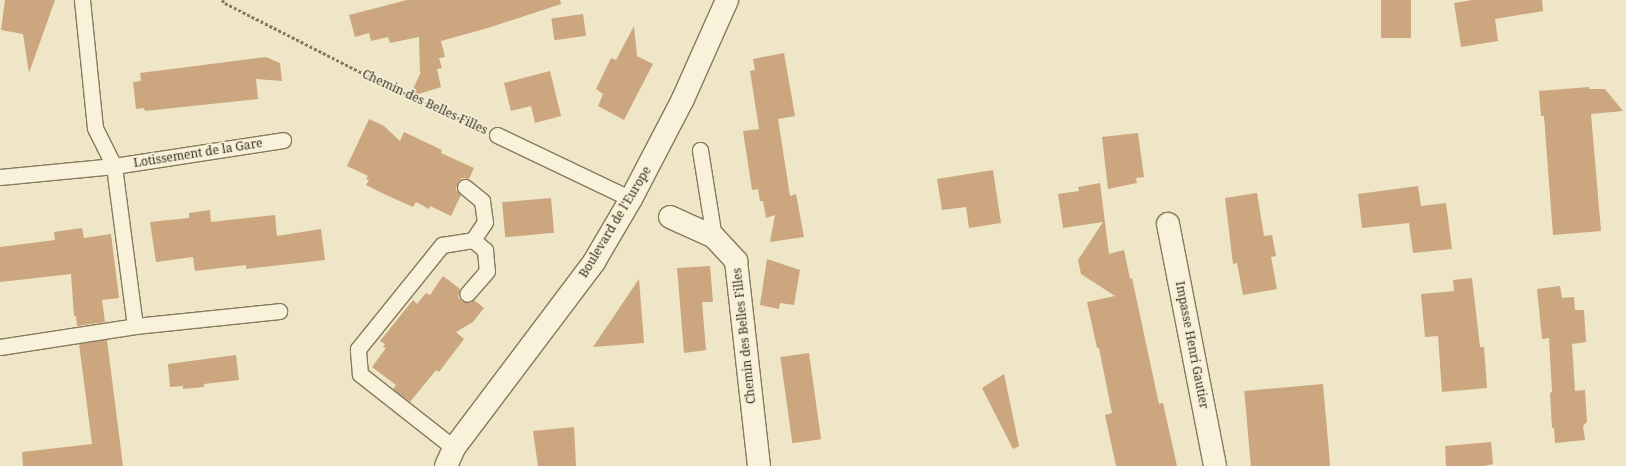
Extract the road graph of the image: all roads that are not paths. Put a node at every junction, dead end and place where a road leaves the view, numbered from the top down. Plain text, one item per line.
1 (82, 0) edge
2 (727, 0) edge
3 (497, 135) road end
4 (283, 140) dead end
5 (700, 150) dead end
6 (114, 166) junction
7 (0, 177) edge
8 (465, 187) dead end
9 (631, 199) junction
10 (670, 217) dead end
11 (1168, 224) dead end
12 (714, 237) junction
13 (474, 240) junction
14 (467, 294) dead end
15 (279, 311) dead end
16 (135, 326) junction
17 (0, 347) edge
18 (450, 457) edge
19 (760, 466) edge
20 (1216, 466) edge

1 - 6 lane
2 - 9 street, Boulevard de l'Europe
3 - 9 lane, Chemin des Belles Filles
4 - 6 lane, Lotissement de la Gare
5 - 12 lane
6 - 7 lane, Lotissement de la Gare
6 - 16 lane
8 - 13 lane
9 - 18 street, Boulevard de l'Europe
10 - 12 street, Chemin des Belles Filles
11 - 20 street, Impasse Henri Gautier
12 - 19 street, Chemin des Belles Filles
13 - 14 lane
13 - 18 lane
15 - 16 lane
16 - 17 lane

